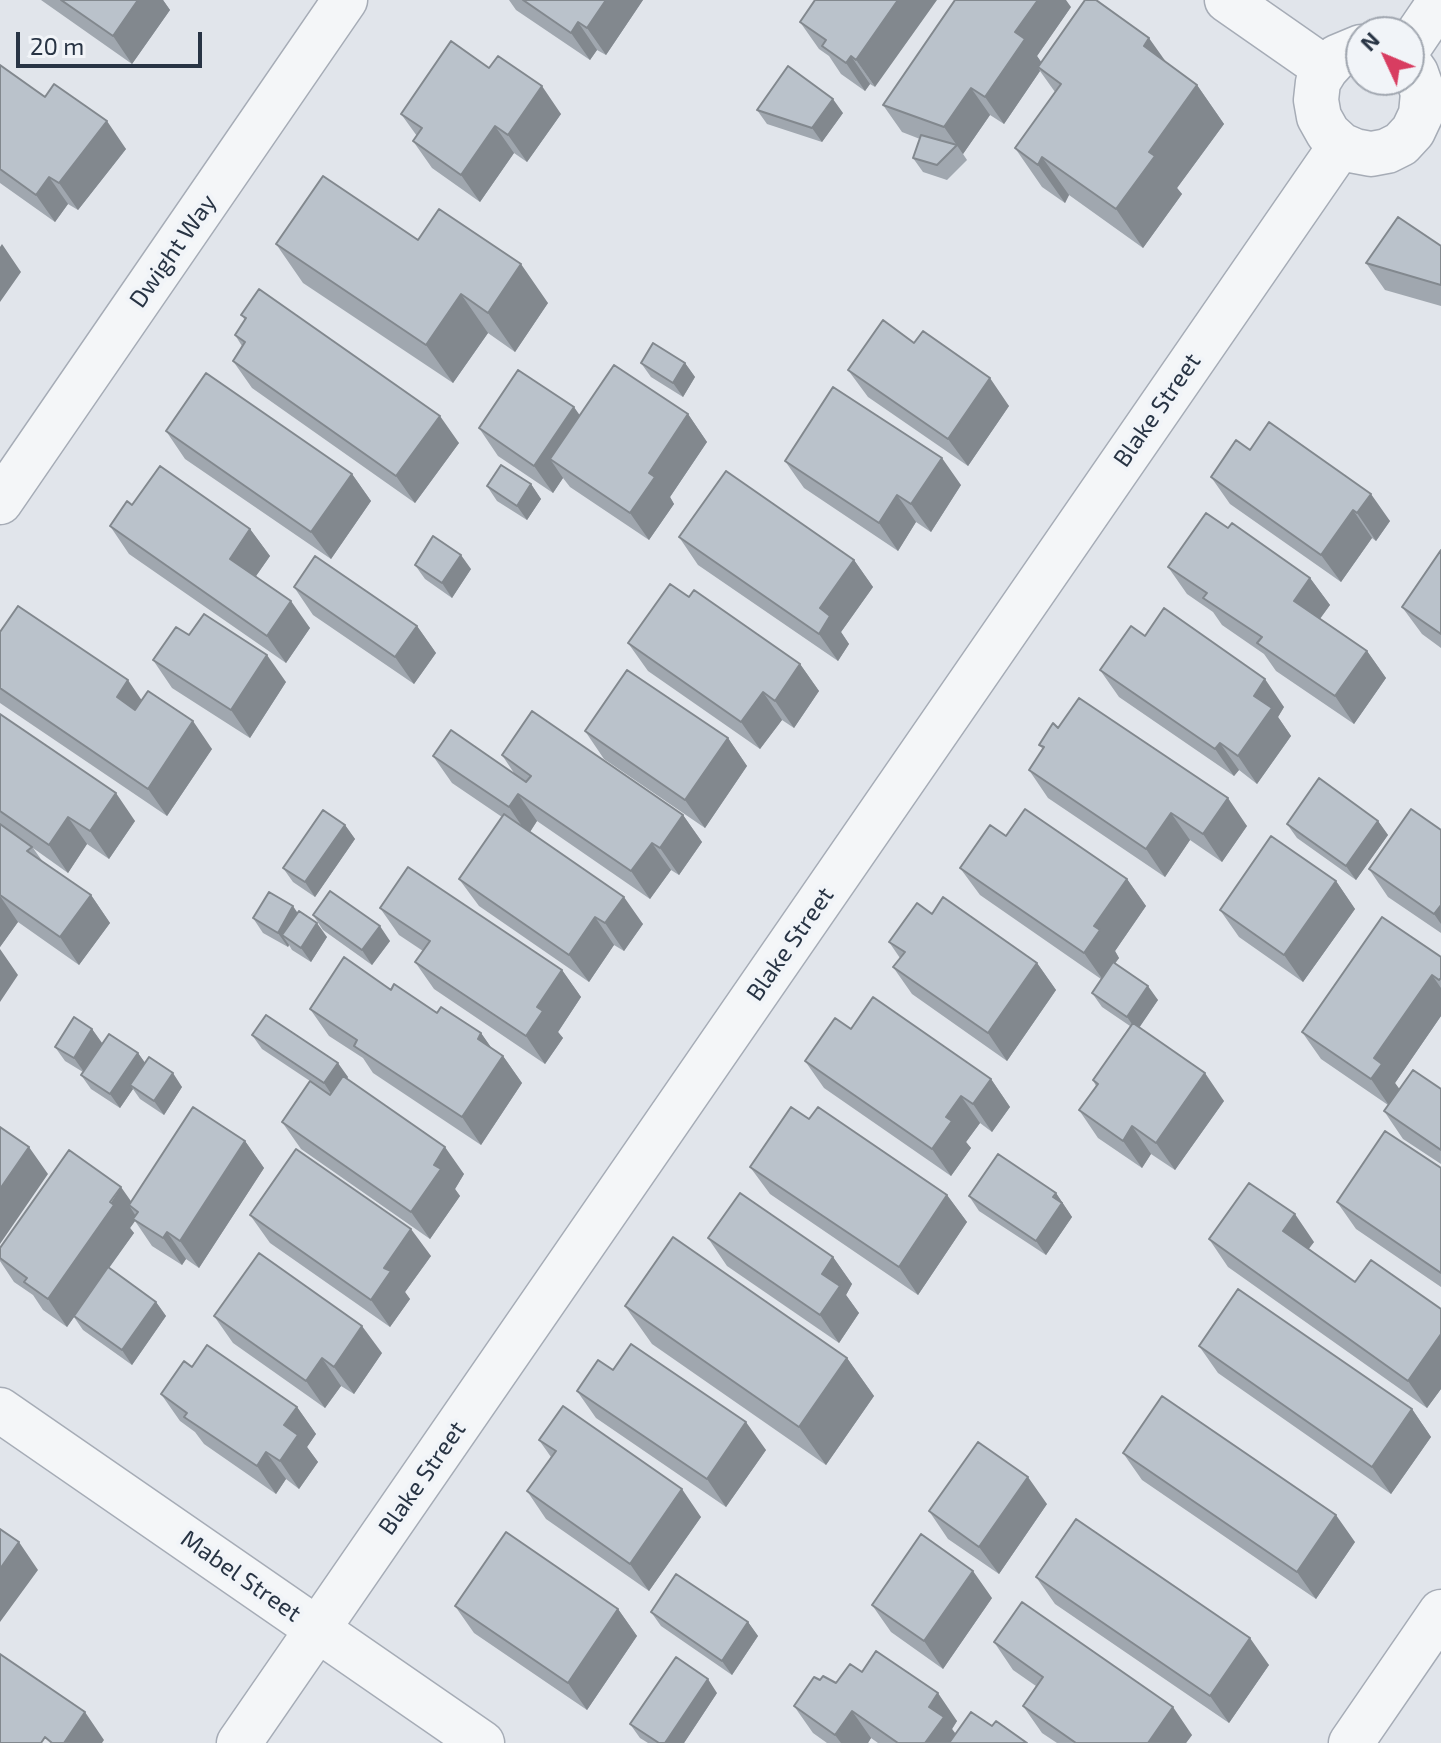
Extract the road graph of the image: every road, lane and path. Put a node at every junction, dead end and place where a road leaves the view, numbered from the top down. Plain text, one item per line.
1 (345, 0) edge
2 (1227, 0) edge
3 (1441, 0) edge
4 (1425, 24) edge
5 (1343, 58) edge
6 (1423, 96) edge
7 (1427, 141) edge
8 (1341, 145) junction
9 (0, 502) edge
10 (0, 1410) edge
11 (1441, 1612) edge
12 (318, 1629) junction
13 (239, 1743) edge
14 (482, 1743) edge
15 (1351, 1743) edge

1 - 9 street, Dwight Way
2 - 5 street
3 - 4 street
5 - 8 street
6 - 7 street
7 - 8 street
8 - 12 street, Blake Street
10 - 12 street, Mabel Street
11 - 15 street
12 - 13 street, Blake Street
12 - 14 street, Mabel Street

